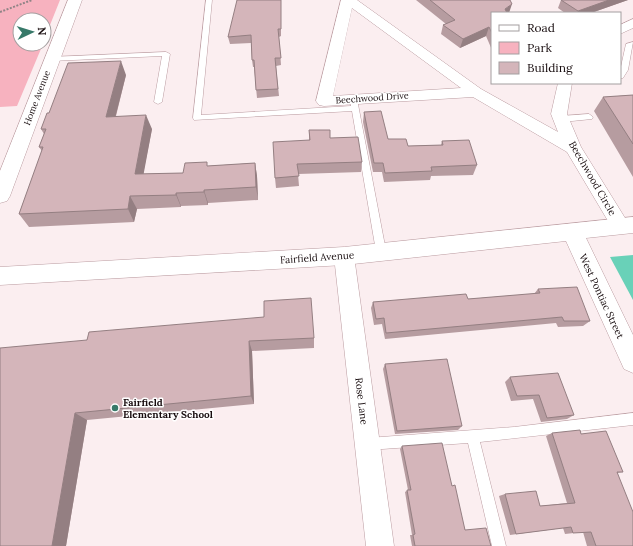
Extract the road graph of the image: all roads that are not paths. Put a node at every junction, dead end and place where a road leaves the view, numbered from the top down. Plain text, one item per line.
1 (74, 0) edge
2 (209, 0) edge
3 (348, 0) edge
4 (633, 23) edge
5 (621, 29) edge
6 (633, 44) edge
7 (51, 59) junction
8 (633, 70) edge
9 (622, 73) edge
10 (564, 84) edge
11 (476, 92) junction
12 (158, 102) dead end
13 (355, 104) junction
14 (589, 117) dead end
15 (562, 119) junction
16 (573, 148) junction
17 (0, 196) edge
18 (627, 226) edge
19 (572, 230) junction
20 (381, 252) junction
21 (344, 256) junction
22 (0, 276) edge
23 (633, 361) edge
24 (633, 420) edge
25 (473, 436) junction
26 (368, 444) junction
27 (380, 546) edge
28 (499, 546) edge

1 - 7 main road, Home Avenue
2 - 13 lane
3 - 11 street, Beechwood Drive
3 - 13 street, Beechwood Drive
4 - 5 street
6 - 9 lane
7 - 12 lane
7 - 17 main road, Home Avenue
8 - 9 lane
10 - 15 street, Beechwood Circle
11 - 13 street, Beechwood Drive
11 - 16 street, Beechwood Drive
13 - 20 lane
14 - 15 lane
15 - 16 street, Beechwood Circle
16 - 18 street, Beechwood Circle
18 - 19 main road, Fairfield Avenue
19 - 20 main road, Fairfield Avenue
19 - 23 main road, West Pontiac Street
20 - 21 main road, Fairfield Avenue
21 - 22 main road, Fairfield Avenue
21 - 26 street, Rose Lane
24 - 25 lane
25 - 26 lane
25 - 28 lane
26 - 27 street, Rose Lane

